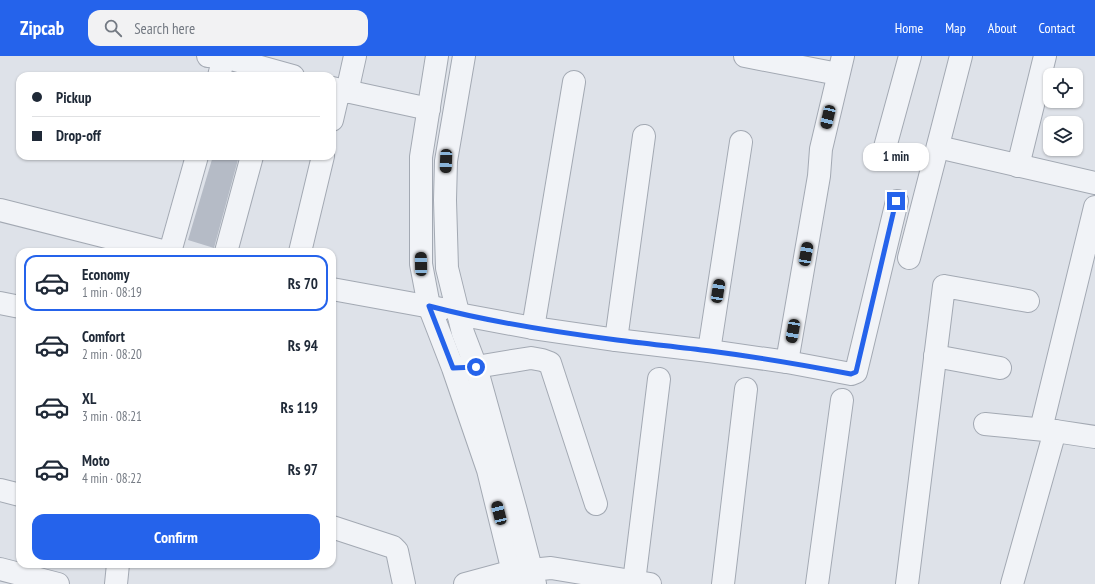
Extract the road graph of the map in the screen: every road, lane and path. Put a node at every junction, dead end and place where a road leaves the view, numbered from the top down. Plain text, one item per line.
1 (355, 56) edge
2 (437, 56) edge
3 (464, 56) edge
4 (745, 56) edge
5 (910, 56) edge
6 (961, 56) edge
7 (1046, 56) edge
8 (782, 59) edge
9 (217, 63) edge
10 (841, 65) edge
11 (280, 70) edge
12 (574, 82) dead end
13 (340, 90) edge
14 (336, 105) edge
15 (429, 109) junction
16 (644, 136) dead end
17 (741, 142) dead end
18 (938, 147) junction
19 (884, 151) dead end
20 (196, 160) edge
21 (251, 160) edge
22 (322, 160) edge
23 (1018, 166) junction
24 (1095, 183) edge
25 (896, 201) dead end
26 (1095, 207) edge
27 (0, 210) edge
28 (150, 248) edge
29 (171, 248) edge
30 (227, 248) edge
31 (301, 248) edge
32 (909, 258) dead end
33 (336, 290) edge
34 (1028, 300) dead end
35 (0, 303) edge
36 (16, 306) edge
37 (429, 306) junction
38 (458, 314) junction
39 (533, 328) junction
40 (616, 340) junction
41 (709, 351) junction
42 (935, 356) junction
43 (787, 362) junction
44 (476, 367) junction
45 (453, 368) junction
46 (1000, 368) dead end
47 (659, 379) dead end
48 (746, 389) dead end
49 (842, 400) dead end
50 (985, 424) dead end
51 (1048, 430) junction
52 (1095, 437) edge
53 (0, 490) edge
54 (16, 494) edge
55 (596, 504) dead end
56 (336, 528) edge
57 (118, 568) edge
58 (0, 569) edge
59 (524, 577) edge
60 (642, 583) edge
61 (58, 584) edge
62 (116, 584) edge
63 (404, 584) edge
64 (464, 584) edge
65 (723, 584) edge
66 (817, 584) edge
67 (907, 584) edge
68 (1012, 584) edge

1 - 13 street
2 - 15 street
3 - 38 street
4 - 8 street
5 - 19 street
6 - 18 street
7 - 23 street
8 - 10 street
9 - 11 street
10 - 43 street
12 - 39 street
13 - 14 street
13 - 15 street
15 - 37 street
16 - 40 street
17 - 41 street
18 - 23 street
18 - 32 street
20 - 29 street
21 - 30 street
22 - 31 street
23 - 24 street
25 - 43 street
26 - 51 street
27 - 28 street
33 - 37 street
34 - 42 street
35 - 36 street
37 - 38 street
37 - 45 street
38 - 39 street
38 - 44 street
39 - 40 street
40 - 41 street
41 - 43 street
42 - 46 street
42 - 67 street
44 - 45 street
44 - 55 street
44 - 59 street
45 - 59 street
47 - 60 street
48 - 65 street
49 - 66 street
50 - 51 street
51 - 52 street
51 - 68 street
53 - 54 street
56 - 63 street
57 - 62 street
58 - 61 street
59 - 60 street
59 - 64 street

